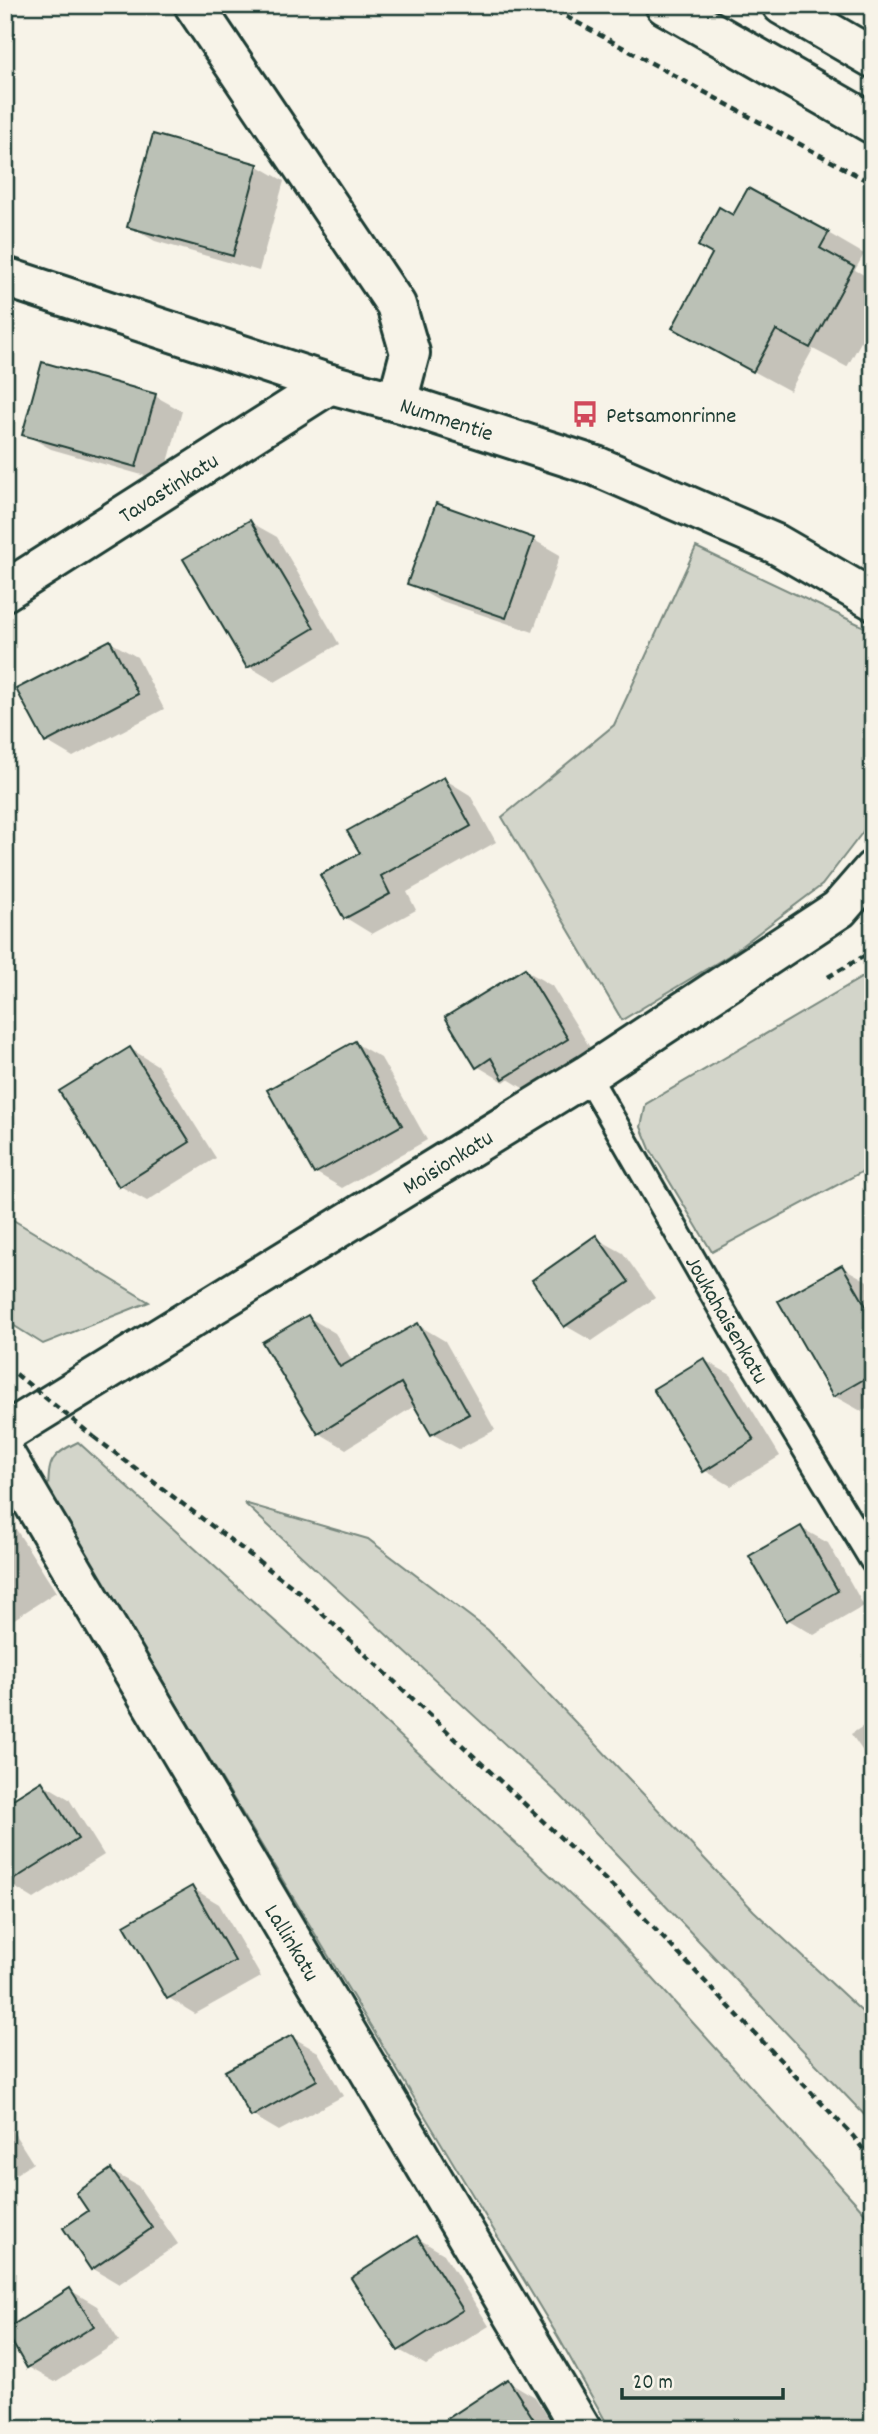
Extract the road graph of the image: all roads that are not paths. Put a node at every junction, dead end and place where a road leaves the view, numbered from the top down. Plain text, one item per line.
1 (194, 5) edge
2 (665, 5) edge
3 (782, 5) edge
4 (873, 58) edge
5 (873, 124) edge
6 (5, 277) edge
7 (330, 384) junction
8 (397, 401) junction
9 (5, 591) edge
10 (873, 600) edge
11 (873, 870) edge
12 (587, 1075) junction
13 (5, 1433) edge
14 (5, 1455) edge
15 (873, 1561) edge
16 (580, 2429) edge

1 - 8 street
2 - 5 street
3 - 4 street
6 - 7 street, Nummentie
7 - 8 street, Nummentie
7 - 9 street, Tavastinkatu
8 - 10 street, Nummentie
11 - 12 street, Moisionkatu
12 - 13 street, Moisionkatu
12 - 15 lane, Joukahaisenkatu
14 - 16 street, Lallinkatu

